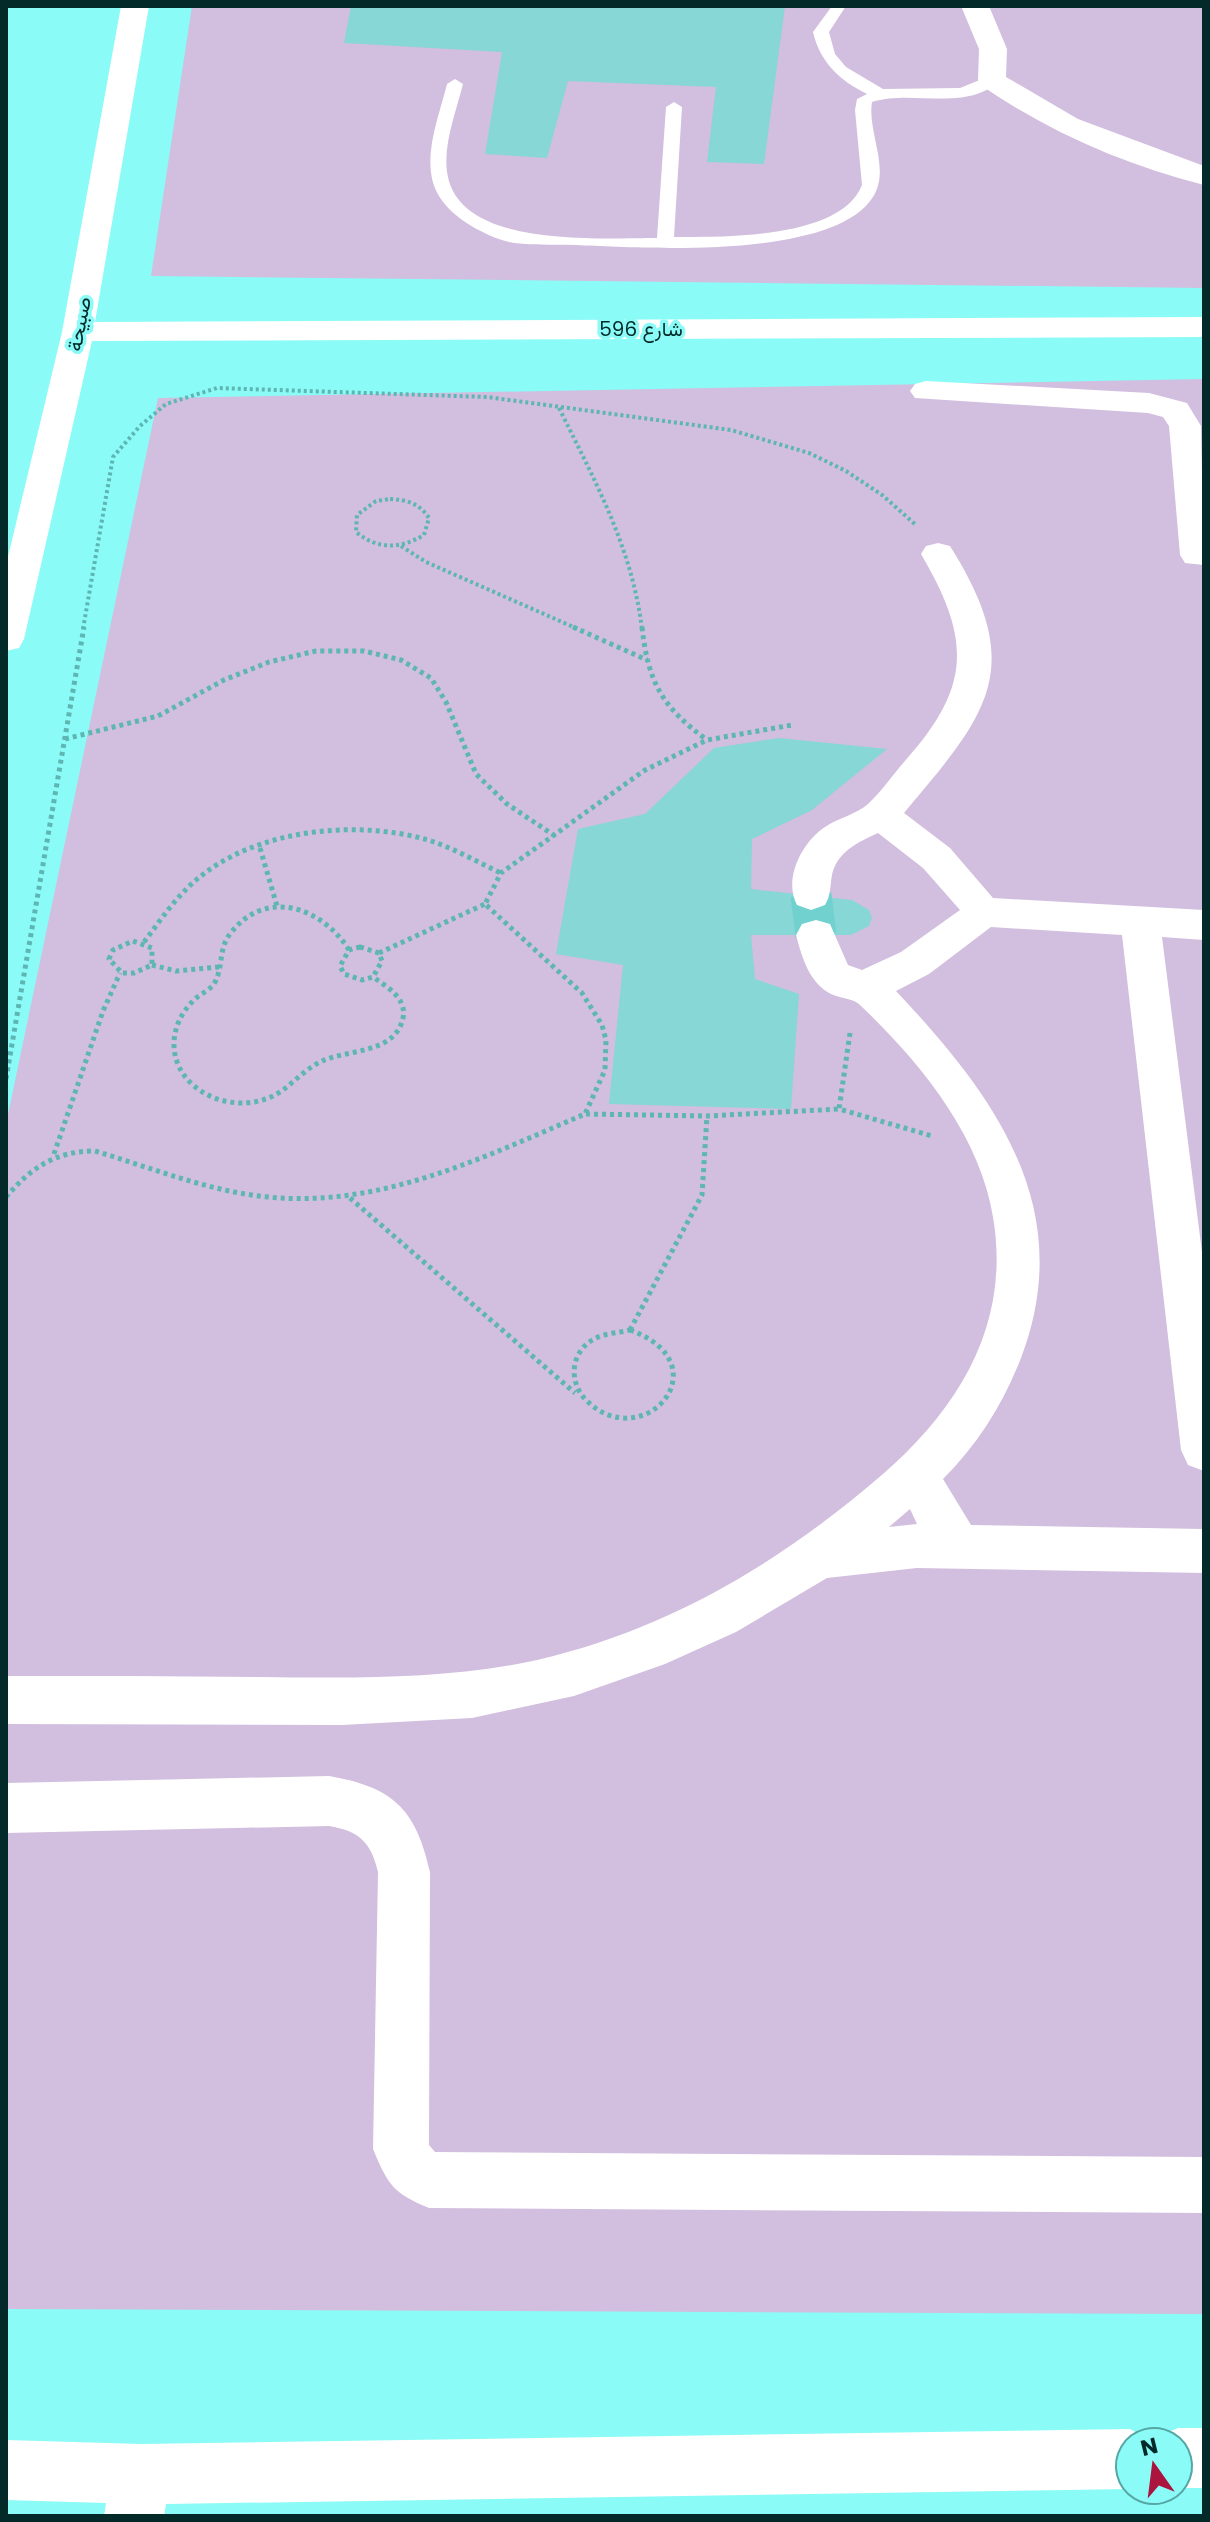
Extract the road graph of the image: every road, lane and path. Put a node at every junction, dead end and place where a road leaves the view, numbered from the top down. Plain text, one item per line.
1 (135, 6) edge
2 (839, 6) edge
3 (975, 6) edge
4 (992, 80) junction
5 (455, 84) dead end
6 (878, 93) junction
7 (674, 107) dead end
8 (1204, 176) edge
9 (665, 241) junction
10 (1204, 327) edge
11 (78, 332) junction
12 (926, 391) dead end
13 (558, 407) junction
14 (1198, 487) edge
15 (401, 546) junction
16 (938, 554) joint
17 (1197, 555) dead end
18 (6, 639) edge
19 (647, 660) junction
20 (792, 725) dead end
21 (65, 739) junction
22 (707, 740) junction
23 (880, 816) junction
24 (555, 836) junction
25 (260, 848) junction
26 (501, 873) junction
27 (811, 895) tunnel mouth
28 (485, 904) junction
29 (277, 906) junction
30 (982, 912) junction
31 (1140, 921) junction
32 (1204, 925) edge
33 (816, 935) tunnel mouth
34 (144, 942) junction
35 (349, 950) junction
36 (379, 953) junction
37 (152, 965) junction
38 (219, 967) junction
39 (120, 973) junction
40 (373, 977) junction
41 (862, 987) junction
42 (6, 1079) edge
43 (839, 1109) junction
44 (585, 1114) junction
45 (707, 1116) junction
46 (995, 1151) junction
47 (54, 1154) junction
48 (6, 1197) edge
49 (349, 1197) junction
50 (630, 1330) junction
51 (577, 1395) junction
52 (1204, 1450) edge
53 (917, 1474) junction
54 (958, 1546) junction
55 (1204, 1551) edge
56 (818, 1557) junction
57 (6, 1700) edge
58 (6, 1808) edge
59 (1204, 2185) edge
60 (1114, 2460) edge
61 (6, 2470) edge
62 (138, 2495) edge

1 - 11 street, صبيحة
2 - 6 lane
3 - 4 street
4 - 6 lane
4 - 8 street
5 - 9 lane
6 - 9 lane
7 - 9 lane
10 - 11 street, شارع 596
11 - 18 street, صبيحة
12 - 14 street
13 - 16 path
13 - 19 path
13 - 21 path
14 - 17 street
15 - 15 path
15 - 19 path
16 - 23 street
19 - 22 path
20 - 22 path
21 - 24 path
21 - 42 path
22 - 24 path
23 - 27 street
23 - 30 street
24 - 26 path
25 - 26 path
25 - 29 path
25 - 34 path
26 - 28 path
28 - 36 path
28 - 44 path
29 - 35 path
29 - 38 path
30 - 31 street
30 - 41 street
31 - 32 street
31 - 52 street
33 - 41 street
34 - 37 path
34 - 39 path
35 - 36 path
35 - 40 path
36 - 40 path
37 - 38 path
37 - 39 path
38 - 40 path
39 - 47 path
41 - 43 path
41 - 46 street
43 - 45 path
43 - 46 path
44 - 45 path
44 - 49 path
45 - 50 path
46 - 53 street
47 - 48 path
47 - 49 path
49 - 51 path
50 - 51 path
50 - 51 path
53 - 54 street
53 - 56 street
54 - 55 street
54 - 56 street
56 - 57 street
58 - 59 street
60 - 62 street
61 - 62 street

